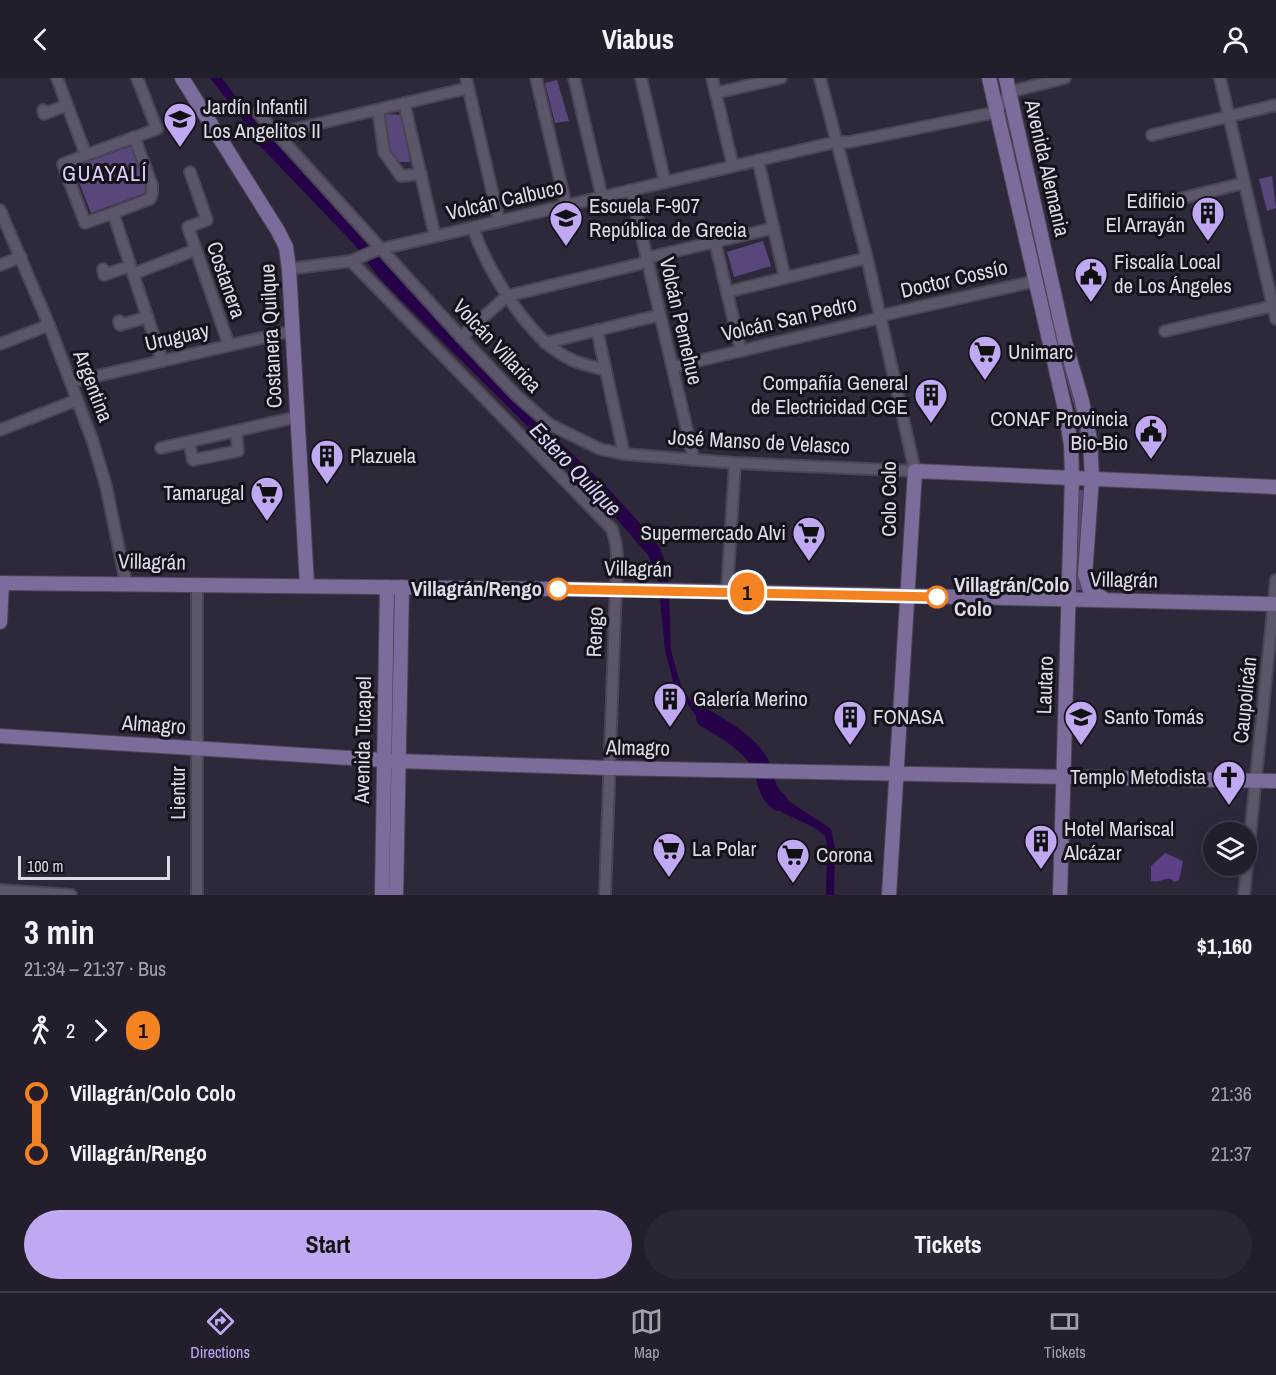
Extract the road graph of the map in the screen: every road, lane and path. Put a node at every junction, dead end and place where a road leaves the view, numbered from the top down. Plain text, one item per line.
1 (57, 78) edge
2 (137, 78) edge
3 (182, 78) edge
4 (536, 78) edge
5 (574, 78) edge
6 (641, 78) edge
7 (712, 78) edge
8 (781, 78) edge
9 (820, 78) edge
10 (989, 78) edge
11 (1065, 78) edge
12 (1220, 78) edge
13 (750, 82) edge
14 (467, 83) edge
15 (1007, 85) edge
16 (716, 93) junction
17 (404, 103) junction
18 (67, 105) junction
19 (1276, 105) edge
20 (43, 110) dead end
21 (378, 110) junction
22 (997, 112) junction
23 (258, 113) dead end
24 (1229, 116) junction
25 (275, 134) junction
26 (1152, 135) dead end
27 (134, 137) junction
28 (836, 141) junction
29 (86, 155) junction
30 (758, 160) junction
31 (733, 166) junction
32 (190, 172) dead end
33 (421, 174) junction
34 (665, 182) junction
35 (1244, 183) junction
36 (631, 190) junction
37 (602, 197) junction
38 (1167, 202) dead end
39 (566, 205) junction
40 (0, 210) edge
41 (113, 213) junction
42 (500, 221) junction
43 (473, 228) junction
44 (774, 228) junction
45 (435, 236) junction
46 (715, 242) junction
47 (195, 250) junction
48 (379, 250) junction
49 (21, 257) junction
50 (867, 258) junction
51 (356, 260) junction
52 (647, 260) junction
53 (0, 265) edge
54 (103, 269) dead end
55 (132, 270) junction
56 (289, 270) junction
57 (785, 278) junction
58 (1036, 281) junction
59 (727, 292) junction
60 (507, 296) junction
61 (1273, 306) junction
62 (660, 315) junction
63 (148, 316) junction
64 (880, 317) junction
65 (1276, 319) edge
66 (119, 321) dead end
67 (49, 325) junction
68 (292, 330) junction
69 (597, 330) junction
70 (1165, 331) dead end
71 (461, 338) junction
72 (545, 343) junction
73 (0, 344) edge
74 (229, 345) junction
75 (741, 351) junction
76 (162, 361) junction
77 (672, 367) junction
78 (606, 370) junction
79 (71, 382) junction
80 (77, 400) junction
81 (297, 417) junction
82 (547, 426) junction
83 (0, 430) edge
84 (236, 431) junction
85 (531, 440) junction
86 (189, 442) junction
87 (161, 448) dead end
88 (600, 449) joint
89 (624, 454) junction
90 (694, 460) junction
91 (735, 463) junction
92 (915, 471) junction
93 (1072, 477) junction
94 (1092, 478) junction
95 (1276, 487) edge
96 (1276, 580) edge
97 (1, 583) edge
98 (126, 583) junction
99 (197, 584) junction
100 (307, 585) junction
101 (387, 587) junction
102 (402, 587) junction
103 (616, 590) junction
104 (727, 592) junction
105 (908, 596) junction
106 (1069, 600) junction
107 (1109, 600) junction
108 (1275, 604) edge
109 (0, 622) edge
110 (0, 736) edge
111 (198, 750) junction
112 (391, 761) junction
113 (610, 768) junction
114 (897, 773) junction
115 (1063, 776) junction
116 (1256, 781) junction
117 (1276, 781) edge
118 (0, 890) edge
119 (71, 895) edge
120 (197, 895) edge
121 (382, 895) edge
122 (396, 895) edge
123 (605, 895) edge
124 (889, 895) edge
125 (1060, 895) edge
126 (1245, 895) edge

1 - 18 street
2 - 27 street
3 - 56 main road, Costanera Quilque
4 - 39 street
5 - 37 street
6 - 34 street
7 - 16 street
8 - 13 street
9 - 28 street, Colo Colo
10 - 22 main road, Avenida Alemania
11 - 15 street
12 - 24 street
13 - 16 street
14 - 17 street
14 - 42 street
15 - 22 street
15 - 94 main road, Avenida Alemania
16 - 31 street
17 - 21 street
17 - 33 street
18 - 20 street
18 - 29 street
19 - 24 street
21 - 25 street
21 - 33 street
22 - 28 street, Volcán Calbuco
22 - 58 main road, Avenida Alemania
23 - 25 street, Volcán Villarica
24 - 26 street
24 - 35 street
25 - 48 street, Volcán Villarica
27 - 29 street
27 - 41 street
28 - 30 street, Volcán Calbuco
28 - 50 street, Colo Colo
29 - 41 street
30 - 31 street, Volcán Calbuco
30 - 44 street
31 - 34 street, Volcán Calbuco
32 - 47 street, Costanera
33 - 45 street
34 - 36 street, Volcán Calbuco
35 - 38 street
35 - 61 street
36 - 37 street, Volcán Calbuco
36 - 52 street, Volcán Pemehue
37 - 39 street, Volcán Calbuco
39 - 42 street, Volcán Calbuco
40 - 49 street, Argentina
41 - 55 street
42 - 43 street, Volcán Calbuco
43 - 45 street, Volcán Calbuco
43 - 60 street
44 - 46 street
44 - 57 street
45 - 48 street, Volcán Calbuco
46 - 52 street
46 - 59 street
47 - 55 street
47 - 74 street, Costanera
48 - 51 street, Volcán Calbuco
48 - 71 street, Volcán Villarica
49 - 53 street
49 - 67 street, Argentina
50 - 57 street
50 - 64 street, Colo Colo
51 - 56 street, Volcán Calbuco
51 - 85 street, Rengo
52 - 60 street
52 - 62 street, Volcán Pemehue
54 - 55 street
55 - 63 street
56 - 68 main road, Costanera Quilque
57 - 59 street
58 - 64 street, Doctor Cossío
58 - 93 main road, Avenida Alemania
59 - 75 street
60 - 71 street
60 - 72 street
61 - 65 street
61 - 70 street
62 - 69 street
62 - 77 street, Volcán Pemehue
63 - 66 street
63 - 76 street
64 - 75 street, Volcán San Pedro
64 - 92 street, Colo Colo
67 - 73 street
67 - 79 street, Argentina
68 - 74 street, Uruguay
68 - 81 main road, Costanera Quilque
69 - 72 street
69 - 78 street
71 - 82 street, Volcán Villarica
72 - 78 street
74 - 76 street, Uruguay
75 - 77 street, Volcán San Pedro
76 - 79 street, Uruguay
77 - 90 street, Volcán Pemehue
78 - 89 street
79 - 80 street, Argentina
80 - 83 street
80 - 98 street, Argentina
81 - 84 street
81 - 100 main road, Costanera Quilque
82 - 85 street
82 - 88 street, Volcán Villarica
84 - 86 street
84 - 86 street
85 - 103 street, Rengo
86 - 87 street
88 - 89 street, José Manso de Velasco
89 - 90 street, José Manso de Velasco
90 - 91 street, José Manso de Velasco
91 - 92 street, José Manso de Velasco
91 - 104 street
92 - 93 main road, José Manso de Velasco
92 - 105 main road, Colo Colo
93 - 94 main road, José Manso de Velasco
93 - 106 main road, Lautaro
94 - 95 main road, José Manso de Velasco
94 - 107 main road
96 - 108 street, Caupolicán
97 - 98 main road, Villagrán
97 - 109 main road
98 - 99 main road, Villagrán
99 - 100 main road, Villagrán
99 - 111 street, Lientur
100 - 101 main road, Villagrán
101 - 102 main road, Villagrán
101 - 112 main road, Avenida Tucapel
102 - 103 main road, Villagrán
102 - 112 main road, Avenida Tucapel
103 - 104 main road, Villagrán
103 - 113 street, Rengo
104 - 105 main road, Villagrán
105 - 106 main road, Villagrán
105 - 114 main road, Colo Colo
106 - 107 main road, Villagrán
106 - 115 main road, Lautaro
107 - 108 main road, Villagrán
108 - 116 street, Caupolicán
110 - 111 main road, Almagro
111 - 112 main road, Almagro
111 - 120 street, Lientur
112 - 113 main road, Almagro
112 - 121 main road, Avenida Tucapel
112 - 122 main road, Avenida Tucapel
113 - 114 main road, Almagro
113 - 123 street, Rengo
114 - 115 main road, Almagro
114 - 124 main road, Colo Colo
115 - 116 main road, Almagro
115 - 125 main road, Lautaro
116 - 117 main road, Almagro
116 - 126 street, Caupolicán
118 - 119 street

